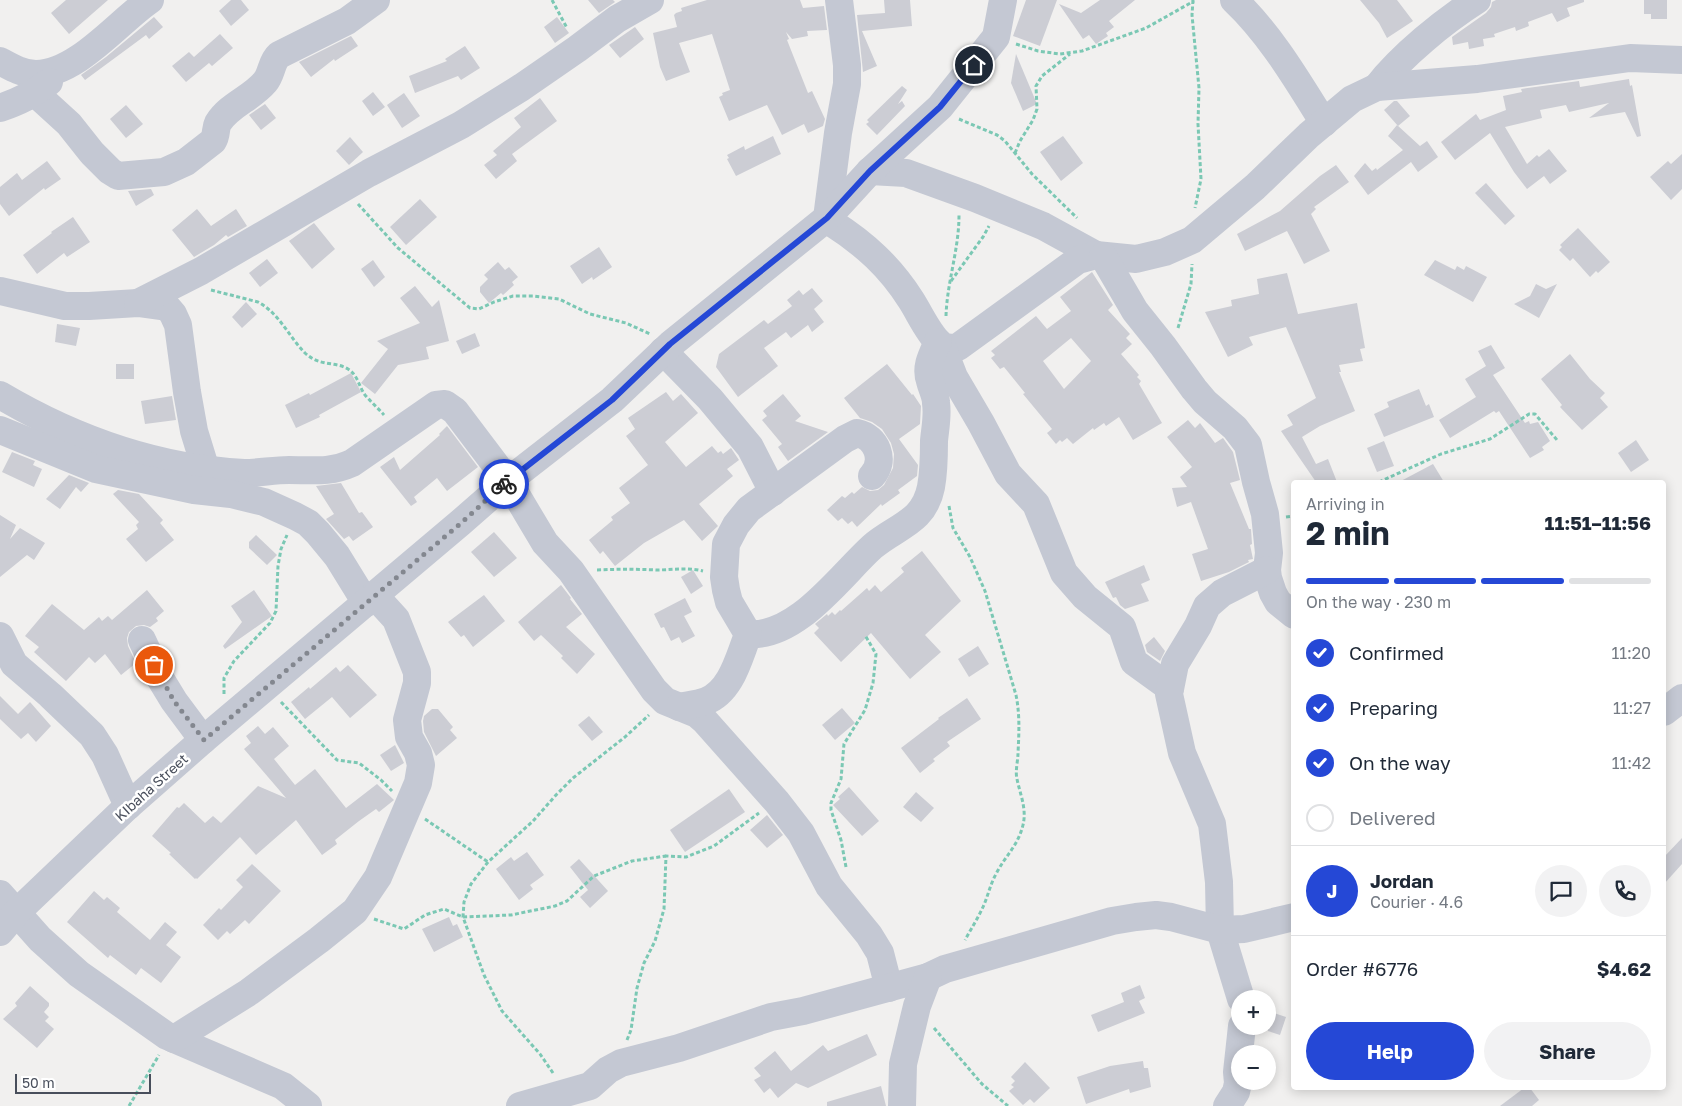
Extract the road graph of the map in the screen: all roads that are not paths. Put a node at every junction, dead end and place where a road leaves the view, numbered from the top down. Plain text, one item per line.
1 (150, 0) edge
2 (376, 0) edge
3 (650, 0) edge
4 (839, 0) edge
5 (1003, 0) edge
6 (1234, 0) edge
7 (1477, 0) edge
8 (1682, 60) edge
9 (0, 61) edge
10 (64, 67) junction
11 (1377, 87) junction
12 (35, 94) junction
13 (0, 108) edge
14 (1324, 123) junction
15 (870, 171) junction
16 (830, 221) junction
17 (1100, 256) junction
18 (0, 291) edge
19 (138, 303) junction
20 (944, 345) junction
21 (667, 347) junction
22 (0, 395) edge
23 (0, 430) edge
24 (206, 470) junction
25 (872, 476) dead end
26 (508, 480) junction
27 (773, 492) junction
28 (1267, 570) junction
29 (370, 600) junction
30 (1291, 613) edge
31 (748, 634) junction
32 (0, 636) edge
33 (142, 640) dead end
34 (1170, 688) junction
35 (1682, 698) edge
36 (672, 704) junction
37 (1666, 710) edge
38 (204, 740) junction
39 (128, 806) junction
40 (6, 913) edge
41 (1291, 918) edge
42 (1220, 930) junction
43 (937, 973) junction
44 (889, 988) junction
45 (1238, 990) edge
46 (1241, 1035) edge
47 (171, 1038) junction
48 (579, 1095) edge
49 (308, 1106) edge
50 (520, 1106) edge
51 (902, 1106) edge
52 (1227, 1106) edge

1 - 10 street
2 - 12 street
3 - 19 street
4 - 16 street
5 - 15 street, KIbaha Street
6 - 14 street
7 - 11 street
8 - 11 street
9 - 10 street
10 - 12 street
11 - 14 street
12 - 13 street
14 - 17 street
15 - 16 street, KIbaha Street
15 - 17 street
16 - 20 street
16 - 21 street, KIbaha Street
17 - 20 street
17 - 28 street
18 - 19 street
19 - 24 street
20 - 31 street
20 - 34 street
21 - 26 street, KIbaha Street
21 - 27 street
22 - 24 street
23 - 29 street
24 - 26 street
25 - 27 street
26 - 29 street, KIbaha Street
26 - 36 street
27 - 31 street
28 - 30 street
28 - 34 street
29 - 38 street, KIbaha Street
29 - 47 street
31 - 36 street
32 - 39 street
33 - 38 street
34 - 42 street
35 - 37 street
36 - 44 street
38 - 39 street, KIbaha Street
39 - 40 street, KIbaha Street
40 - 47 street
41 - 42 street
42 - 43 street
42 - 45 street
43 - 44 street
43 - 51 street
44 - 48 street
46 - 52 street
47 - 49 street
48 - 50 street

